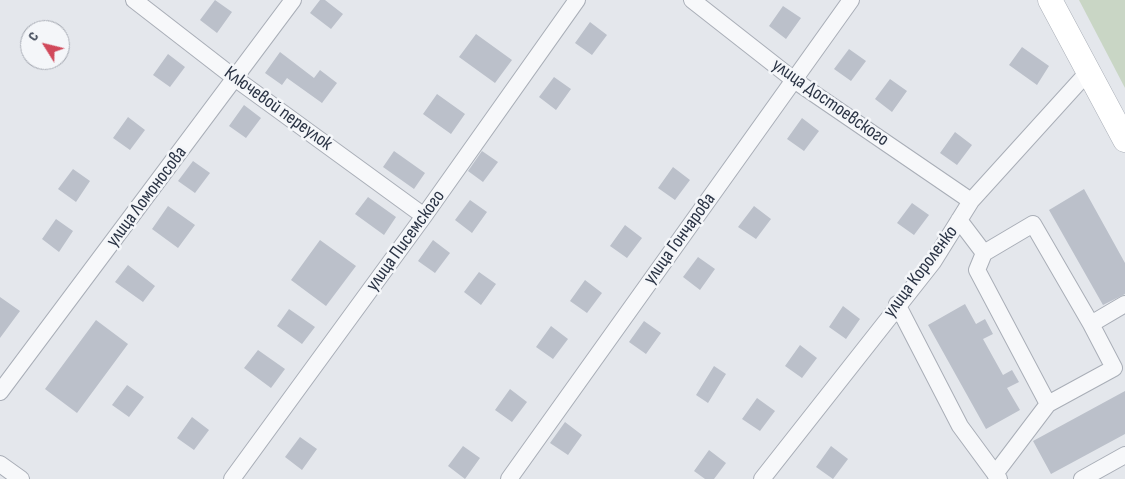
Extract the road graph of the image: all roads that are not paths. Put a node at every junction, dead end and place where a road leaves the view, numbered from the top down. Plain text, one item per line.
1 (134, 0) edge
2 (294, 0) edge
3 (577, 0) edge
4 (692, 0) edge
5 (851, 0) edge
6 (1050, 0) edge
7 (1088, 72) junction
8 (236, 79) junction
9 (794, 80) junction
10 (1125, 140) edge
11 (971, 201) junction
12 (424, 216) junction
13 (959, 220) junction
14 (984, 253) junction
15 (897, 304) junction
16 (1125, 304) edge
17 (1090, 324) junction
18 (0, 392) edge
19 (1048, 404) junction
20 (1125, 455) edge
21 (0, 464) edge
22 (997, 476) edge
23 (21, 479) edge
24 (232, 479) edge
25 (509, 479) edge
26 (762, 479) edge
27 (1082, 479) edge

1 - 8 street, Ключевой переулок
2 - 8 street, улица Ломоносова
3 - 12 street, улица Писемского
4 - 9 street, улица Достоевского
5 - 9 street, улица Гончарова
6 - 7 main road
7 - 10 main road
7 - 11 street, улица Короленко
8 - 12 street, Ключевой переулок
8 - 18 street, улица Ломоносова
9 - 11 street, улица Достоевского
9 - 25 street, улица Гончарова
11 - 13 street, улица Короленко
12 - 24 street, улица Писемского
13 - 14 street
13 - 15 street, улица Короленко
14 - 17 street
14 - 19 street
15 - 22 street
15 - 26 street, улица Короленко
16 - 17 street
17 - 19 street
19 - 22 street
20 - 27 street
21 - 23 street

